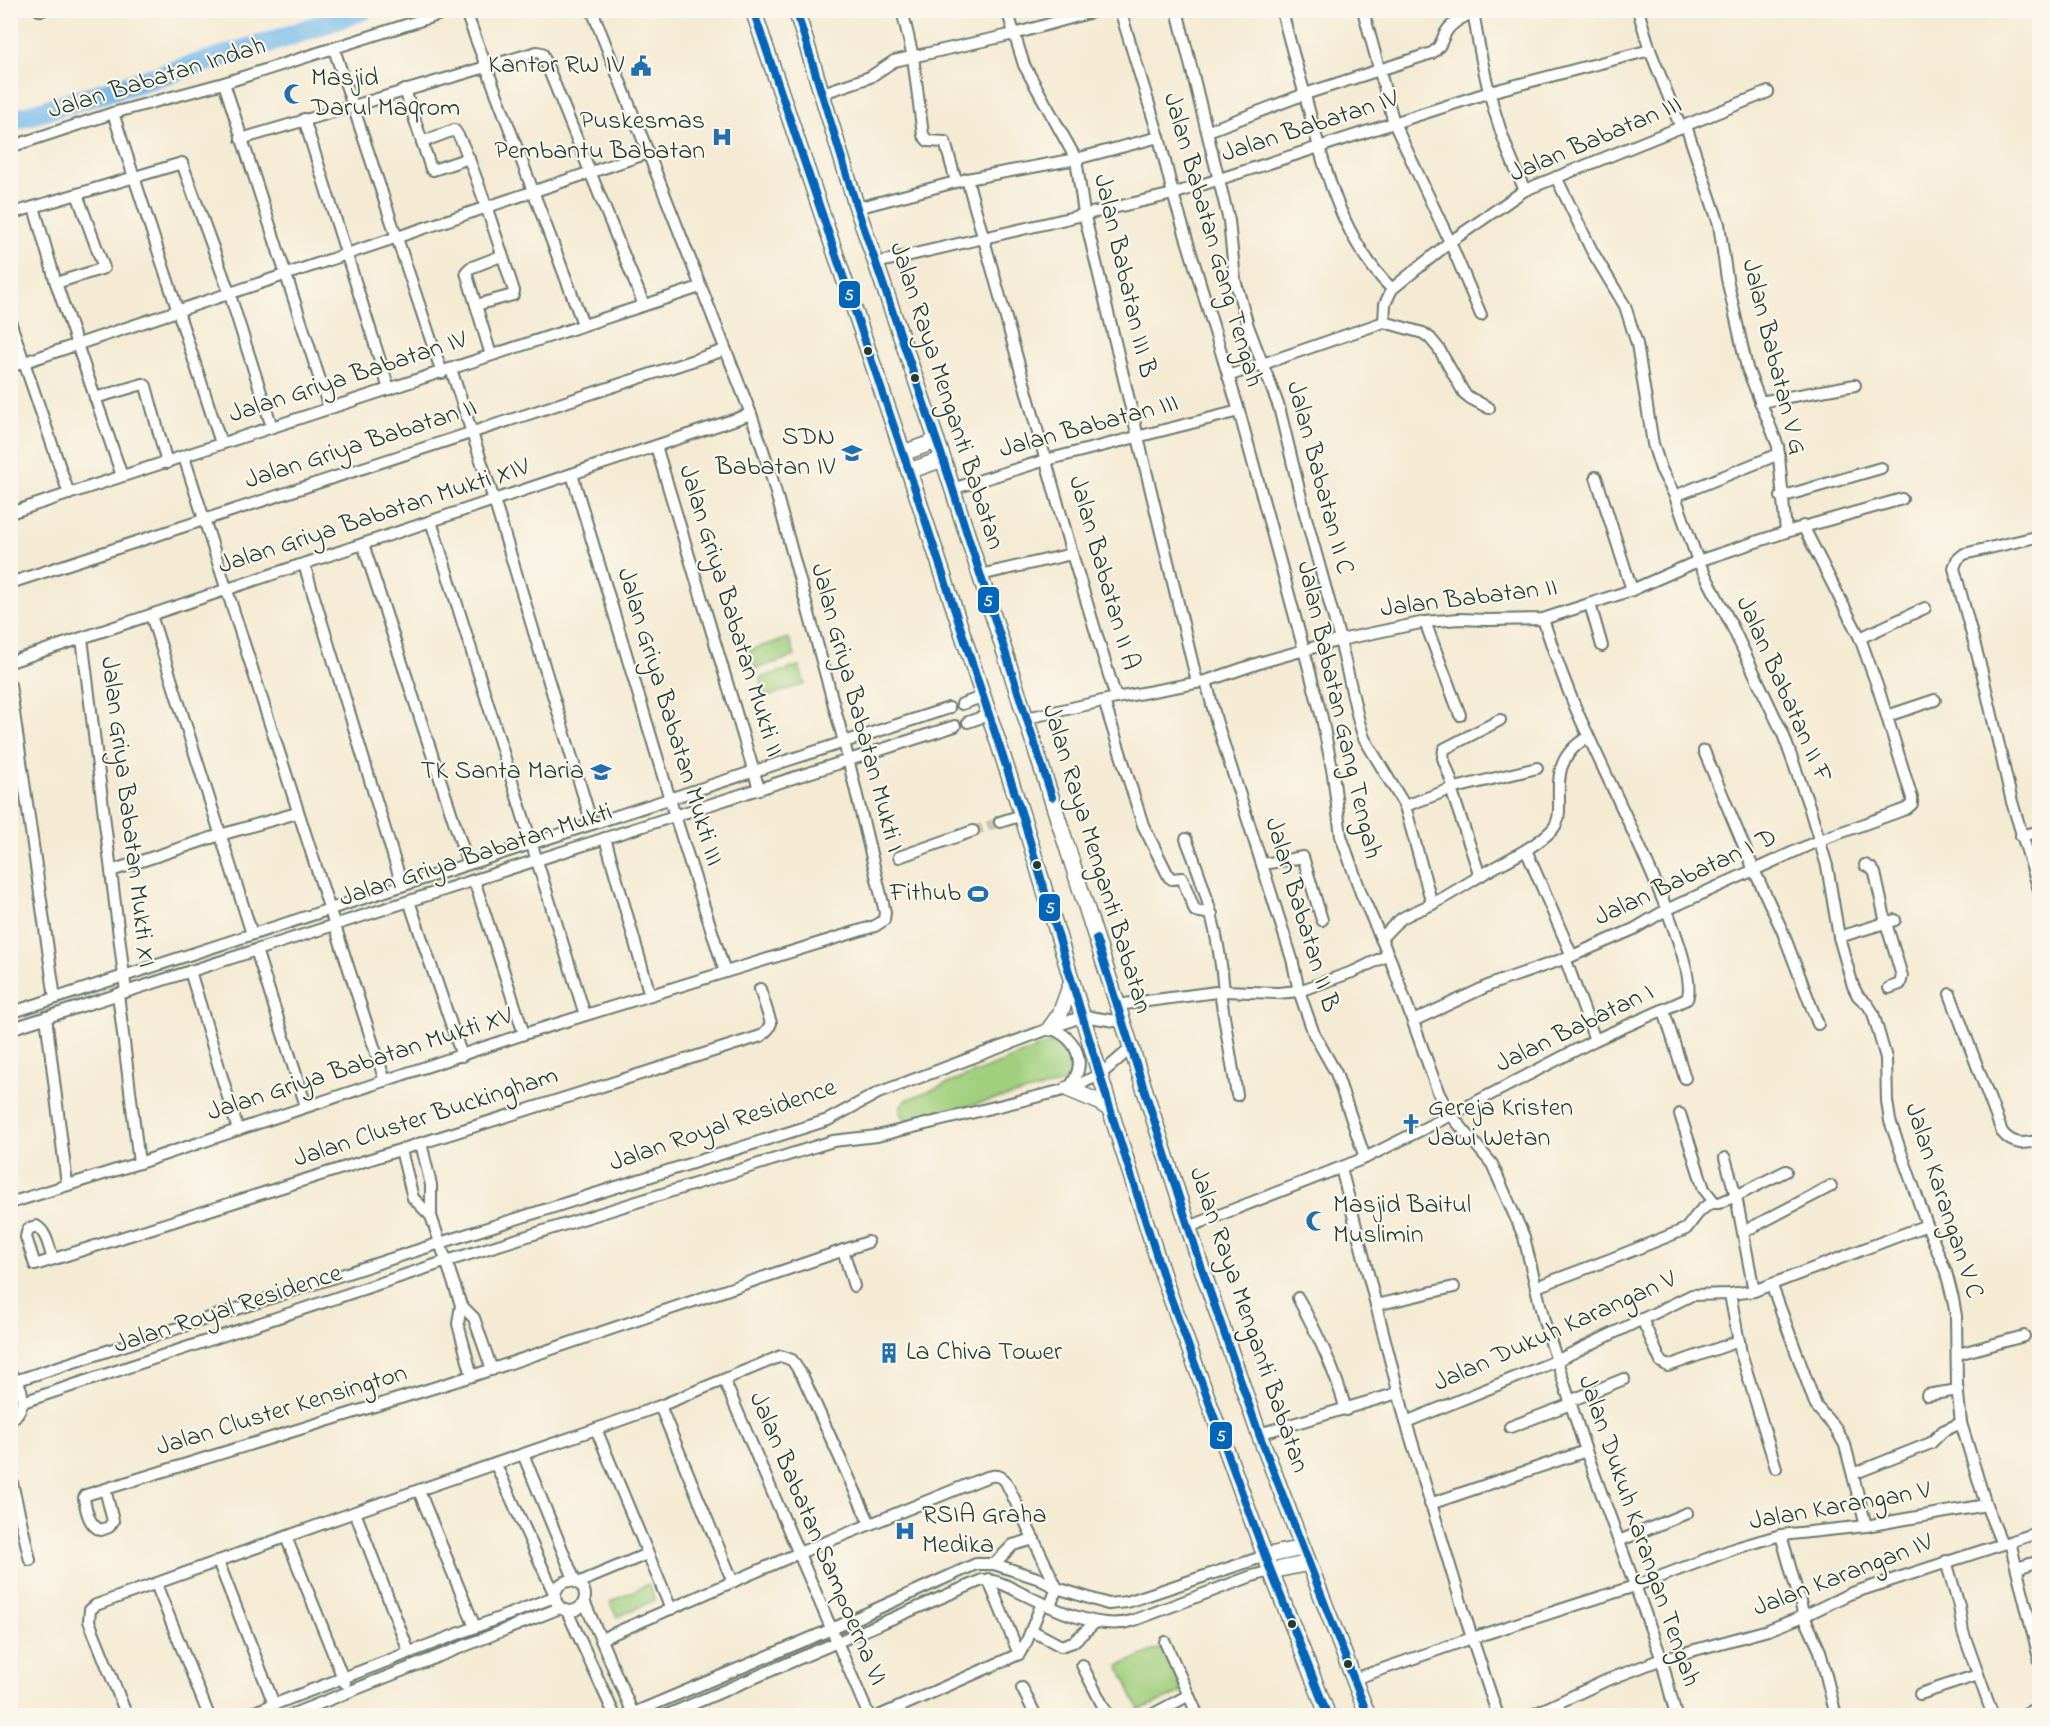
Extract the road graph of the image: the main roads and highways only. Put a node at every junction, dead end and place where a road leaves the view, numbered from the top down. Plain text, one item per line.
1 (753, 10) edge
2 (796, 10) edge
3 (920, 447) junction
4 (927, 465) junction
5 (1072, 981) junction
6 (1050, 1028) road end
7 (1068, 1089) road end
8 (1110, 1109) junction
9 (1297, 1549) junction
10 (1272, 1563) junction
11 (1304, 1564) junction
12 (1328, 1716) edge
13 (1368, 1716) edge

1 - 3 main road, Jalan Raya Menganti Babatan
2 - 3 main road, Jalan Raya Menganti Babatan
3 - 4 main road, Jalan Raya Menganti Babatan
3 - 4 main road, Jalan Raya Menganti Babatan
4 - 5 main road, Jalan Raya Menganti Babatan
4 - 9 main road, Jalan Raya Menganti Babatan
5 - 6 main road
5 - 8 main road, Jalan Raya Menganti Babatan
7 - 8 main road
8 - 10 main road, Jalan Raya Menganti Babatan
9 - 10 main road
9 - 11 main road, Jalan Raya Menganti Babatan
10 - 11 main road
10 - 12 main road, Jalan Raya Menganti Babatan
11 - 13 main road, Jalan Raya Menganti Babatan

